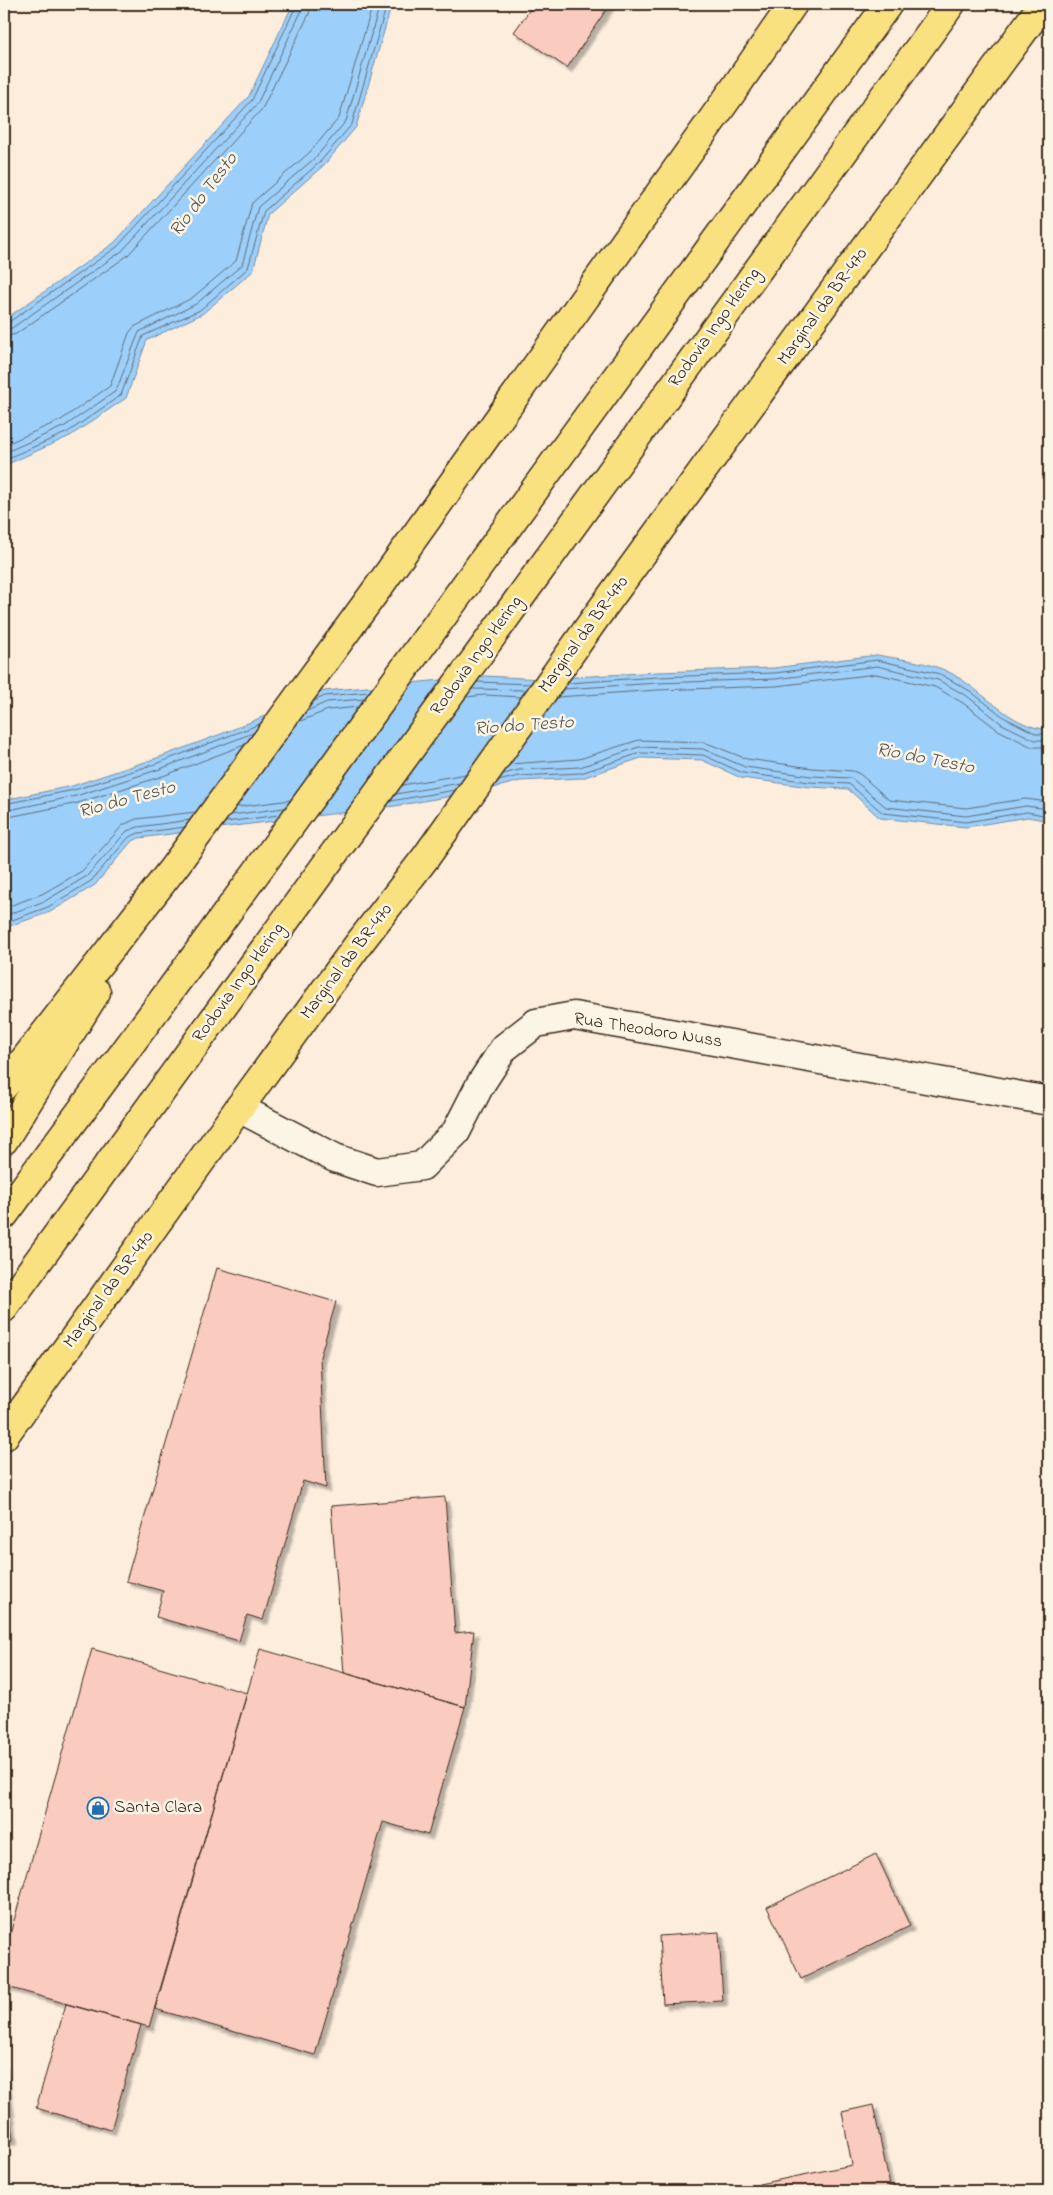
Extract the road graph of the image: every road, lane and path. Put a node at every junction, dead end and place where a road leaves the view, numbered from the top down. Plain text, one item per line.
1 (793, 4) edge
2 (952, 4) edge
3 (1043, 4) edge
4 (883, 10) edge
5 (174, 867) junction
6 (4, 1086) edge
7 (1049, 1101) edge
8 (239, 1108) junction
9 (4, 1140) edge
10 (4, 1215) edge
11 (4, 1308) edge
12 (4, 1436) edge

1 - 5 main road
2 - 11 main road, Rodovia Ingo Hering
3 - 8 main road, Marginal da BR-470
4 - 10 main road
5 - 6 main road
5 - 9 main road
7 - 8 street, Rua Theodoro Nuss
8 - 12 main road, Marginal da BR-470

